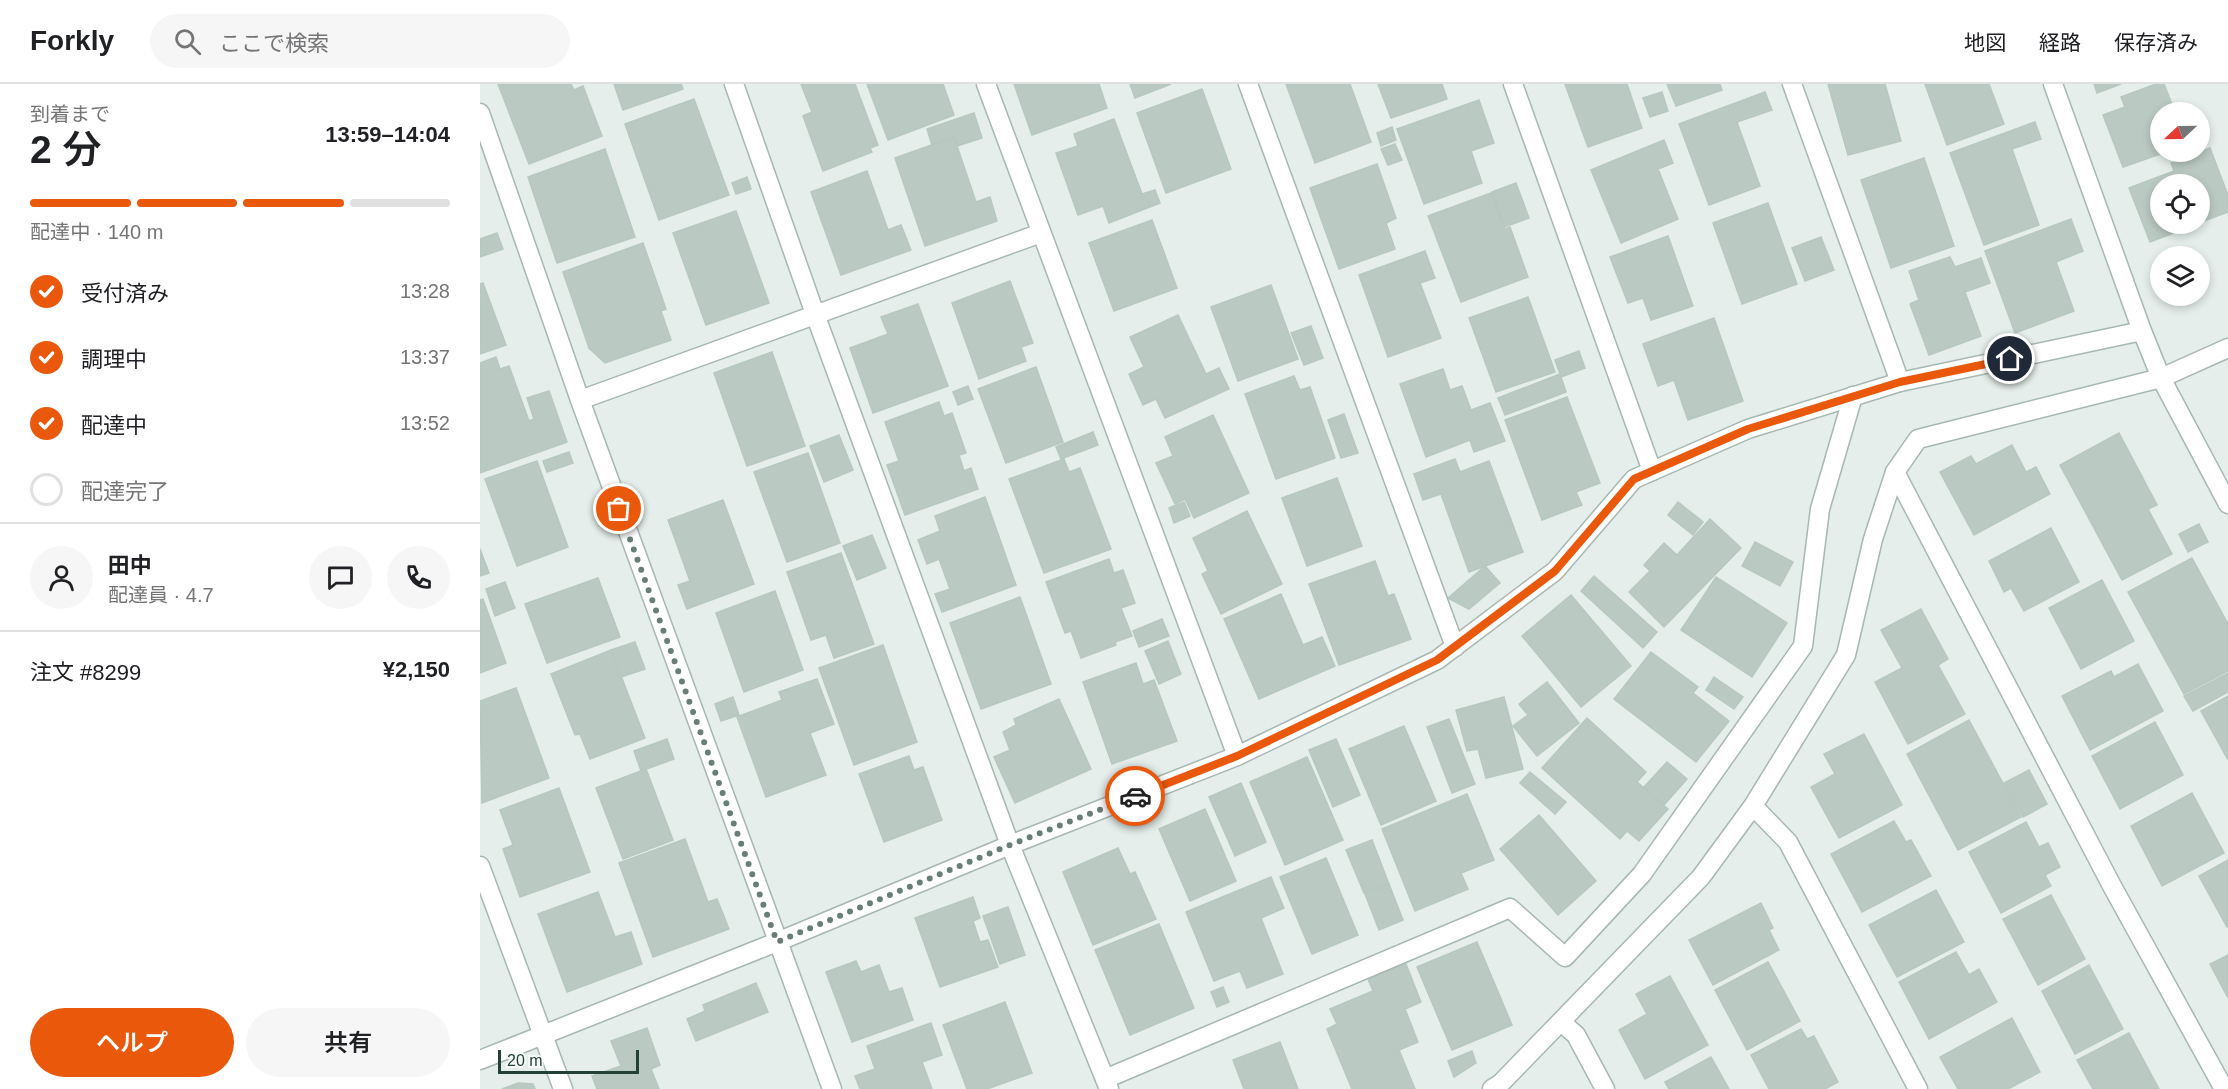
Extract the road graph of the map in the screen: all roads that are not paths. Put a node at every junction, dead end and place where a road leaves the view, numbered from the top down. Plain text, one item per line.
1 (734, 84) edge
2 (986, 84) edge
3 (1248, 84) edge
4 (1513, 84) edge
5 (1792, 84) edge
6 (2053, 84) edge
7 (480, 113) edge
8 (1041, 233) junction
9 (815, 314) junction
10 (2142, 331) junction
11 (2228, 348) edge
12 (2161, 378) junction
13 (1900, 382) junction
14 (1853, 396) junction
15 (580, 400) junction
16 (1652, 471) junction
17 (1895, 472) junction
18 (2228, 504) edge
19 (1455, 647) junction
20 (1237, 756) junction
21 (1753, 806) junction
22 (1010, 845) junction
23 (480, 866) edge
24 (777, 942) junction
25 (1561, 1022) junction
26 (543, 1035) junction
27 (480, 1060) edge
28 (1107, 1084) edge
29 (563, 1089) edge
30 (832, 1089) edge
31 (1492, 1089) edge
32 (1605, 1089) edge
33 (1918, 1089) edge
34 (2224, 1089) edge

1 - 9 street
2 - 8 street
3 - 19 street
4 - 16 street
5 - 13 street
6 - 10 street
7 - 15 street
8 - 9 street
8 - 20 street
9 - 15 street
9 - 22 street
10 - 12 street
10 - 13 street
11 - 12 street
12 - 17 street
12 - 18 street
13 - 14 street
14 - 16 street
14 - 28 street
15 - 24 street
16 - 19 street
17 - 21 street
17 - 34 street
19 - 20 street
20 - 22 street
21 - 25 street
21 - 33 street
22 - 24 street
22 - 28 street
23 - 26 street
24 - 26 street
24 - 30 street
25 - 31 street
25 - 32 street
26 - 27 street
26 - 29 street

